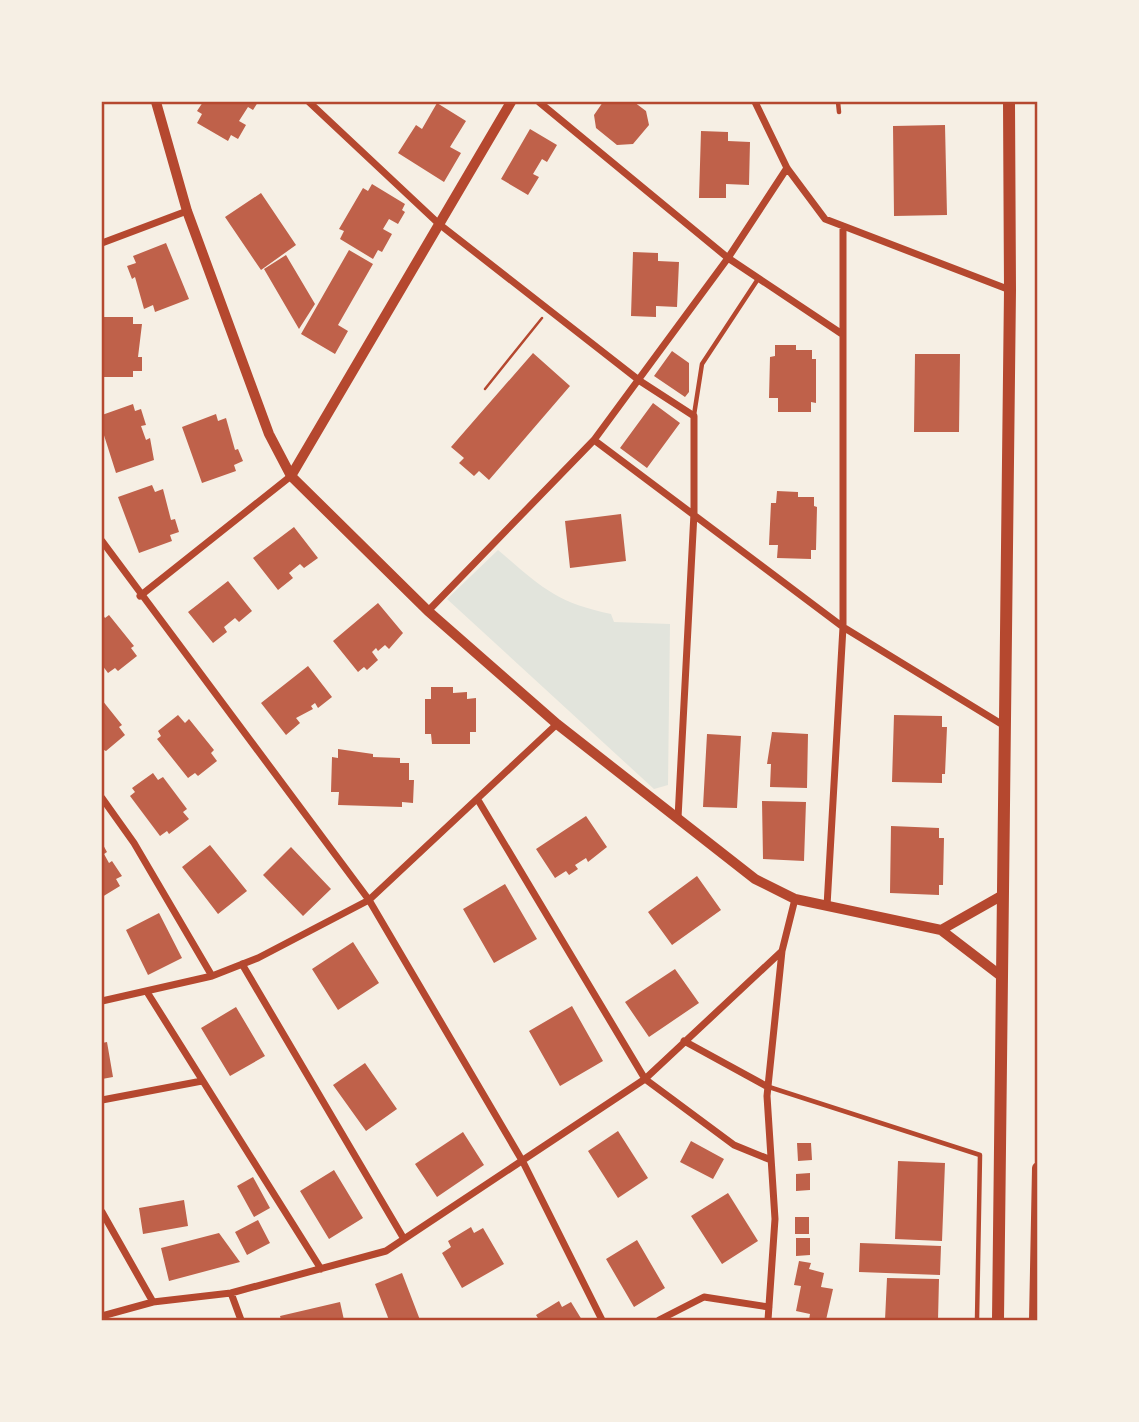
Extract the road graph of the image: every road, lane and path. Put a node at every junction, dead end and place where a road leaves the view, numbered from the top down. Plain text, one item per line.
1 (156, 102) edge
2 (310, 102) edge
3 (511, 102) edge
4 (539, 102) edge
5 (755, 102) edge
6 (838, 102) edge
7 (1009, 102) edge
8 (839, 112) dead end
9 (787, 168) junction
10 (187, 211) junction
11 (439, 224) junction
12 (843, 226) junction
13 (102, 243) edge
14 (728, 258) junction
15 (758, 279) junction
16 (1010, 290) junction
17 (548, 309) junction
18 (842, 334) junction
19 (640, 381) junction
20 (485, 389) dead end
21 (694, 416) junction
22 (594, 440) junction
23 (291, 477) junction
24 (694, 513) junction
25 (102, 541) edge
26 (104, 551) edge
27 (140, 596) junction
28 (428, 611) junction
29 (843, 627) junction
30 (557, 724) junction
31 (1003, 725) junction
32 (102, 799) edge
33 (478, 800) junction
34 (678, 818) junction
35 (1001, 896) junction
36 (795, 899) junction
37 (369, 900) junction
38 (827, 906) junction
39 (942, 930) junction
40 (782, 951) junction
41 (242, 964) junction
42 (212, 976) junction
43 (1000, 976) junction
44 (147, 992) junction
45 (102, 1001) edge
46 (684, 1041) junction
47 (645, 1079) junction
48 (202, 1081) junction
49 (768, 1087) junction
50 (102, 1100) edge
51 (771, 1160) junction
52 (523, 1162) junction
53 (1038, 1168) edge
54 (102, 1212) edge
55 (404, 1239) junction
56 (321, 1269) junction
57 (231, 1293) junction
58 (153, 1301) junction
59 (769, 1307) junction
60 (102, 1316) edge
61 (241, 1321) edge
62 (602, 1321) edge
63 (659, 1321) edge
64 (768, 1321) edge
65 (977, 1321) edge
66 (998, 1321) edge
67 (1035, 1321) edge

1 - 10 street
2 - 11 street
3 - 11 street
4 - 14 street
5 - 9 street
6 - 8 lane
7 - 16 main road
9 - 12 street
9 - 14 street
10 - 13 street
10 - 23 street
11 - 17 street
11 - 23 street
12 - 16 street
12 - 18 street
14 - 15 street
14 - 19 street
15 - 18 street
15 - 21 lane
16 - 31 main road
17 - 19 street
17 - 20 path
18 - 29 street
19 - 21 street
19 - 22 street
21 - 24 street
22 - 24 street
22 - 28 street
23 - 27 street
23 - 28 street
24 - 29 street
24 - 34 street
25 - 26 street
26 - 27 street
27 - 37 street
28 - 30 street
29 - 31 street
29 - 38 street
30 - 33 street
30 - 34 street
31 - 35 main road
32 - 42 street
33 - 37 street
33 - 47 street
34 - 36 street
35 - 39 street
35 - 43 main road
36 - 38 street
36 - 40 street
37 - 41 street
37 - 52 street
38 - 39 street
39 - 43 street
40 - 46 street
40 - 49 street
41 - 42 street
41 - 55 street
42 - 44 street
43 - 66 main road
44 - 45 street
44 - 48 street
46 - 47 street
46 - 49 street
47 - 51 street
47 - 52 street
48 - 50 street
48 - 56 street
49 - 51 street
49 - 65 lane
51 - 59 street
52 - 55 street
52 - 62 street
53 - 67 main road
54 - 58 street
55 - 56 street
56 - 57 street
57 - 58 street
57 - 61 street
58 - 60 street
59 - 63 street
59 - 64 street

